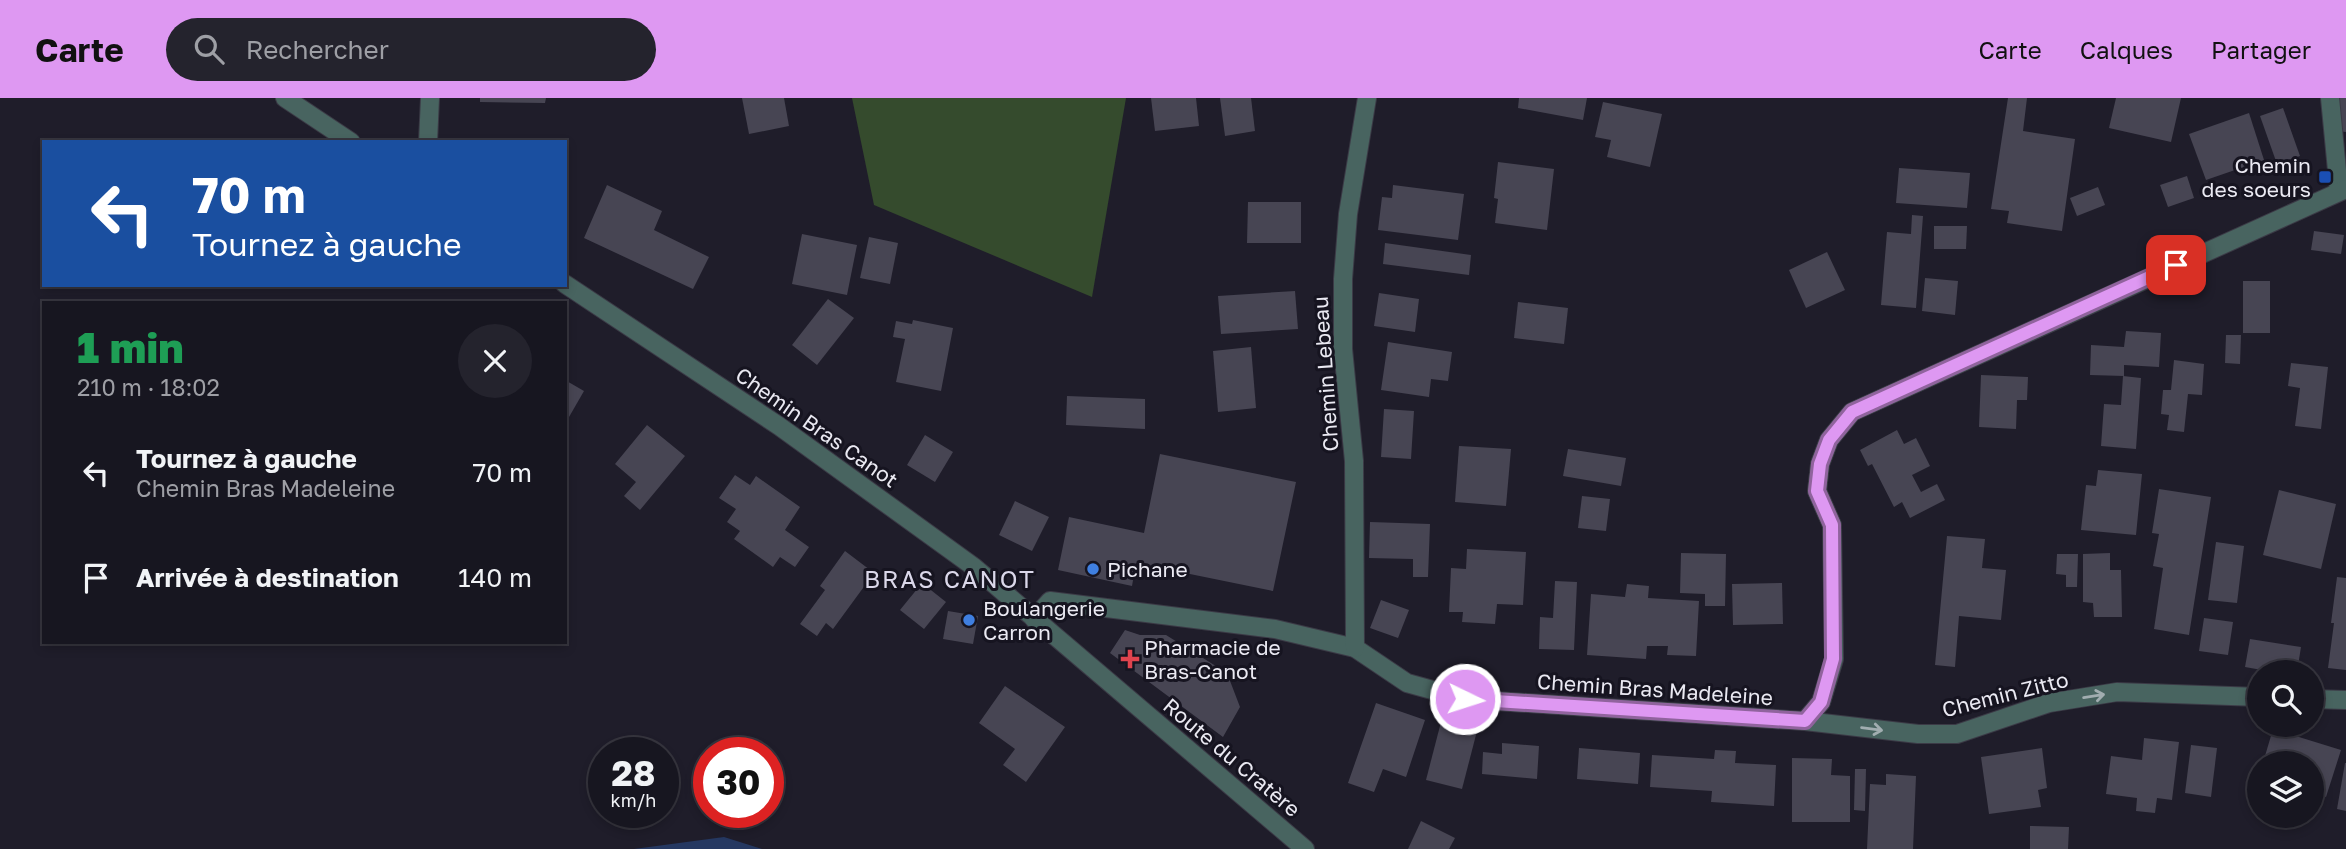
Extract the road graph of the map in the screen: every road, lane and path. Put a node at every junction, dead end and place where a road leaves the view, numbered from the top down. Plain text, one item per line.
1 (285, 98) edge
2 (430, 98) edge
3 (1367, 98) edge
4 (2330, 98) edge
5 (348, 140) edge
6 (428, 140) edge
7 (2342, 190) edge
8 (567, 285) edge
9 (1034, 619) junction
10 (1355, 648) junction
11 (2247, 697) edge
12 (2324, 699) edge
13 (2346, 700) edge
14 (1805, 721) junction
15 (1305, 849) edge

1 - 5 street
2 - 6 street
3 - 10 street, Chemin Lebeau
4 - 7 street
7 - 14 street
8 - 9 street, Chemin Bras Canot
9 - 10 street, Chemin Bras Madeleine
9 - 15 street, Route du Cratère
10 - 14 street, Chemin Bras Madeleine
14 -> 11 street, Chemin Zitto
12 - 13 street

